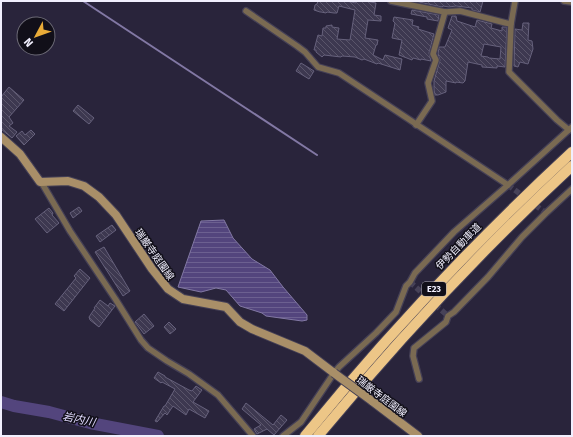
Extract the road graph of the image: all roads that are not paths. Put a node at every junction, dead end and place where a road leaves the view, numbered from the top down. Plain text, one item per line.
1 (391, 1) edge
2 (515, 1) edge
3 (564, 1) edge
4 (572, 2) edge
5 (246, 11) dead end
6 (445, 12) junction
7 (511, 24) junction
8 (416, 125) junction
9 (571, 128) edge
10 (1, 137) edge
11 (572, 152) edge
12 (572, 166) edge
13 (40, 182) junction
14 (508, 185) junction
15 (572, 189) edge
16 (334, 373) junction
17 (419, 379) dead end
18 (252, 436) edge
19 (283, 436) edge
20 (305, 436) edge
21 (318, 436) edge
22 (418, 436) edge

1 - 6 street
2 - 7 street
3 - 4 street
5 - 8 street
6 - 7 street
6 - 8 street
7 - 9 street
8 - 14 street
9 - 14 street
10 - 13 main road
11 - 20 highway, 伊勢自動車道 / E23
12 - 21 highway, E23
13 - 16 main road, 瑞巌寺庭園線
13 - 18 street
14 - 16 street
15 - 17 street
16 - 19 street
16 - 22 main road, 瑞厳寺庭園線, bridge

